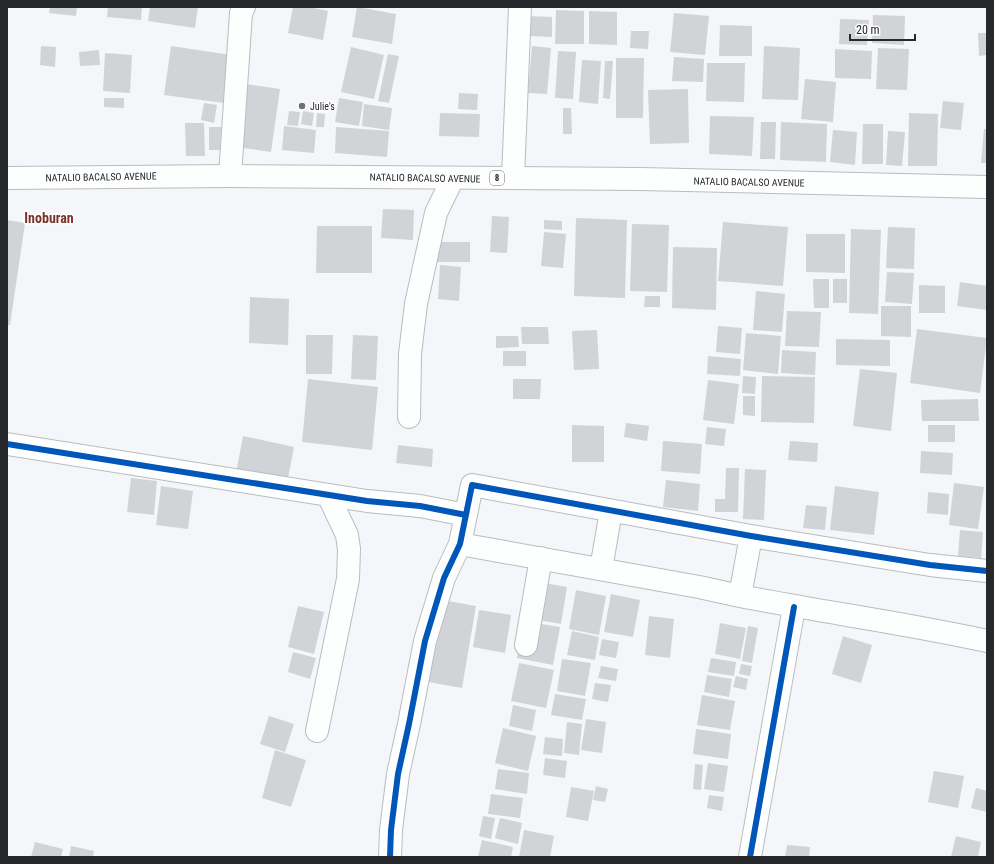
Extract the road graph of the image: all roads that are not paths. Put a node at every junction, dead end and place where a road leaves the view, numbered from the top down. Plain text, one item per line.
1 (244, 7) edge
2 (520, 7) edge
3 (230, 176) junction
4 (7, 178) edge
5 (453, 178) junction
6 (513, 178) junction
7 (987, 187) edge
8 (409, 417) dead end
9 (7, 444) edge
10 (328, 495) junction
11 (611, 511) junction
12 (466, 515) junction
13 (750, 536) junction
14 (460, 544) junction
15 (541, 558) junction
16 (601, 569) junction
17 (987, 571) edge
18 (740, 596) junction
19 (794, 607) junction
20 (987, 641) edge
21 (526, 645) dead end
22 (317, 731) dead end
23 (390, 857) edge
24 (750, 857) edge

1 - 3 main road
2 - 6 main road
3 - 4 main road, NATALIO BACALSO AVENUE / 8
3 - 5 main road, NATALIO BACALSO AVENUE / 8
5 - 6 main road, NATALIO BACALSO AVENUE / 8
5 - 8 main road
6 - 7 main road, NATALIO BACALSO AVENUE / 8
9 - 10 main road
10 - 12 main road
10 - 22 main road
11 - 12 main road
11 - 13 main road
11 - 16 main road
12 - 14 main road
13 - 17 main road
13 - 18 main road
14 - 15 main road
14 - 23 main road
15 - 16 main road
15 - 21 main road
16 - 18 main road
18 - 19 main road
19 - 20 main road
19 - 24 main road

